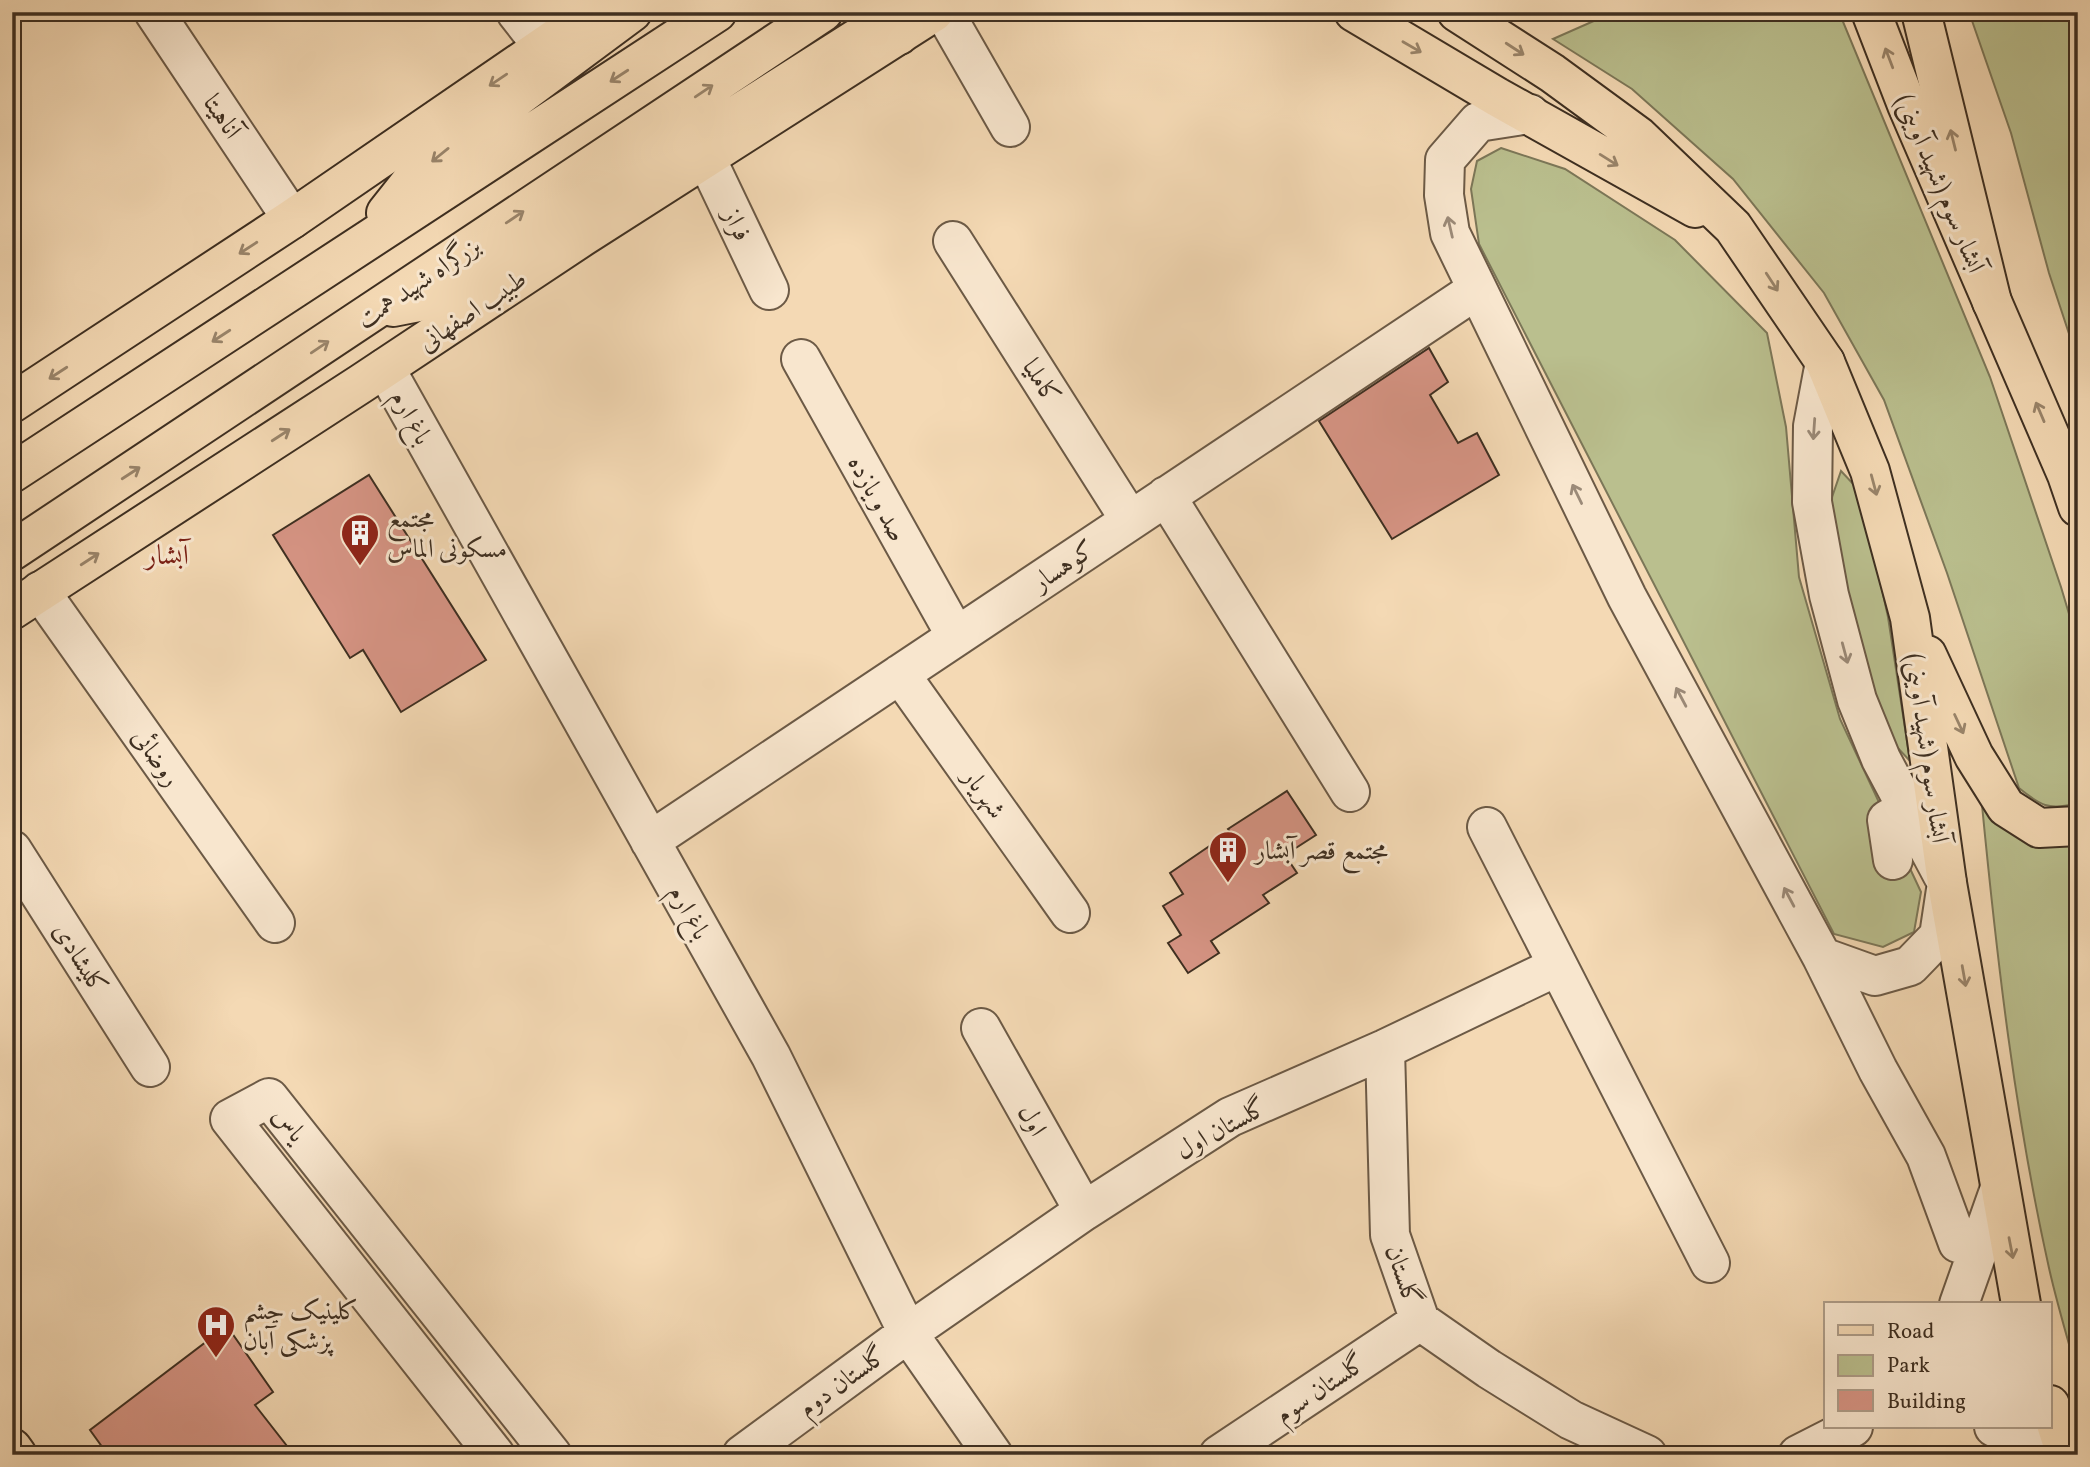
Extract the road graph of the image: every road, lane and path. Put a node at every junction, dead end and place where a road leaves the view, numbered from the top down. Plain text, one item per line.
1 (154, 12) edge
2 (516, 12) edge
3 (594, 12) edge
4 (632, 12) edge
5 (717, 12) edge
6 (822, 12) edge
7 (934, 12) edge
8 (944, 12) edge
9 (1354, 12) edge
10 (1457, 12) edge
11 (1871, 12) edge
12 (1921, 12) edge
13 (899, 35) junction
14 (544, 48) junction
15 (1530, 114) junction
16 (1010, 127) dead end
17 (706, 158) junction
18 (292, 219) junction
19 (1733, 227) junction
20 (953, 241) dead end
21 (360, 245) junction
22 (769, 290) dead end
23 (1476, 290) junction
24 (1992, 302) junction
25 (377, 309) junction
26 (801, 359) dead end
27 (1825, 362) junction
28 (385, 368) junction
29 (12, 403) edge
30 (12, 473) edge
31 (1166, 496) junction
32 (2078, 507) edge
33 (1130, 520) junction
34 (12, 551) edge
35 (26, 600) edge
36 (1910, 618) junction
37 (956, 636) junction
38 (900, 674) junction
39 (1350, 792) dead end
40 (1907, 808) junction
41 (2078, 826) edge
42 (1487, 827) dead end
43 (650, 841) junction
44 (12, 850) edge
45 (1893, 860) dead end
46 (1947, 883) junction
47 (1070, 913) dead end
48 (275, 923) dead end
49 (1822, 957) junction
50 (1558, 966) junction
51 (981, 1028) dead end
52 (1385, 1049) junction
53 (150, 1067) dead end
54 (2000, 1188) junction
55 (1084, 1211) junction
56 (1958, 1243) dead end
57 (1710, 1263) dead end
58 (1960, 1302) edge
59 (2021, 1302) edge
60 (1420, 1321) junction
61 (908, 1333) junction
62 (2052, 1411) edge
63 (1851, 1428) edge
64 (1996, 1428) edge
65 (12, 1448) edge
66 (17, 1455) edge
67 (495, 1455) edge
68 (552, 1455) edge
69 (742, 1455) edge
70 (993, 1455) edge
71 (1219, 1455) edge
72 (1647, 1455) edge
73 (1798, 1455) edge
74 (2040, 1455) edge
75 (2066, 1455) edge

1 - 18 street, آناهیتا
2 - 14 street
3 - 14 main road
4 -> 21 main road
5 -> 21 main road
25 -> 6 main road, بزرگراه شهید همت
7 - 13 main road, طبیب اصفهانی
8 - 16 street
9 -> 15 main road, آبشار سوم (شهید آوینی)
10 -> 19 main road, آبشار سوم (شهید آوینی)
24 -> 11 main road, آبشار سوم (شهید آوینی)
24 -> 12 main road
13 - 17 main road, طبیب اصفهانی
13 - 25 main road
14 -> 18 main road
15 -> 19 main road, آبشار سوم (شهید آوینی)
23 -> 15 street
17 - 22 street, فراز
17 - 28 main road, طبیب اصفهانی
18 -> 29 main road
19 -> 27 main road, آبشار سوم (شهید آوینی)
20 - 33 street, کاملیا
21 -> 30 main road
23 - 31 street, کوهسار
49 -> 23 street
32 -> 24 main road, آبشار سوم (شهید آوینی)
34 -> 25 main road, بزرگراه شهید همت
26 - 37 street, صد و یازده
27 -> 36 main road, آبشار سوم (شهید آوینی)
27 -> 40 street
35 -> 28 main road, طبیب اصفهانی
28 - 43 street, باغ ارم
31 - 33 street, کوهسار
31 - 39 street
33 - 37 street, کوهسار
35 - 48 street, روضائی
36 -> 41 main road
36 - 46 main road, آبشار سوم (شهید آوینی)
37 - 38 street, کوهسار
38 - 43 street, کوهسار
38 - 47 street, شهریار
40 - 45 street
40 - 46 street
42 - 50 street
43 - 61 street, باغ ارم
44 - 53 street, کلیشادی
46 - 49 street
46 -> 54 main road, آبشار سوم (شهید آوینی)
49 - 56 street
50 - 52 street, گلستان اول
50 - 57 street
51 - 55 street, اول
52 - 55 street, گلستان اول
52 - 60 street, گلستان
54 - 58 street
54 -> 59 main road, آبشار سوم (شهید آوینی)
55 - 61 street, گلستان اول
60 - 71 street, گلستان سوم
60 - 72 street, گلستان
61 - 69 street, گلستان دوم
61 - 70 street, باغ ارم
62 - 75 main road
63 - 73 street
64 - 74 street
65 - 66 main road
67 - 68 street, یاس

